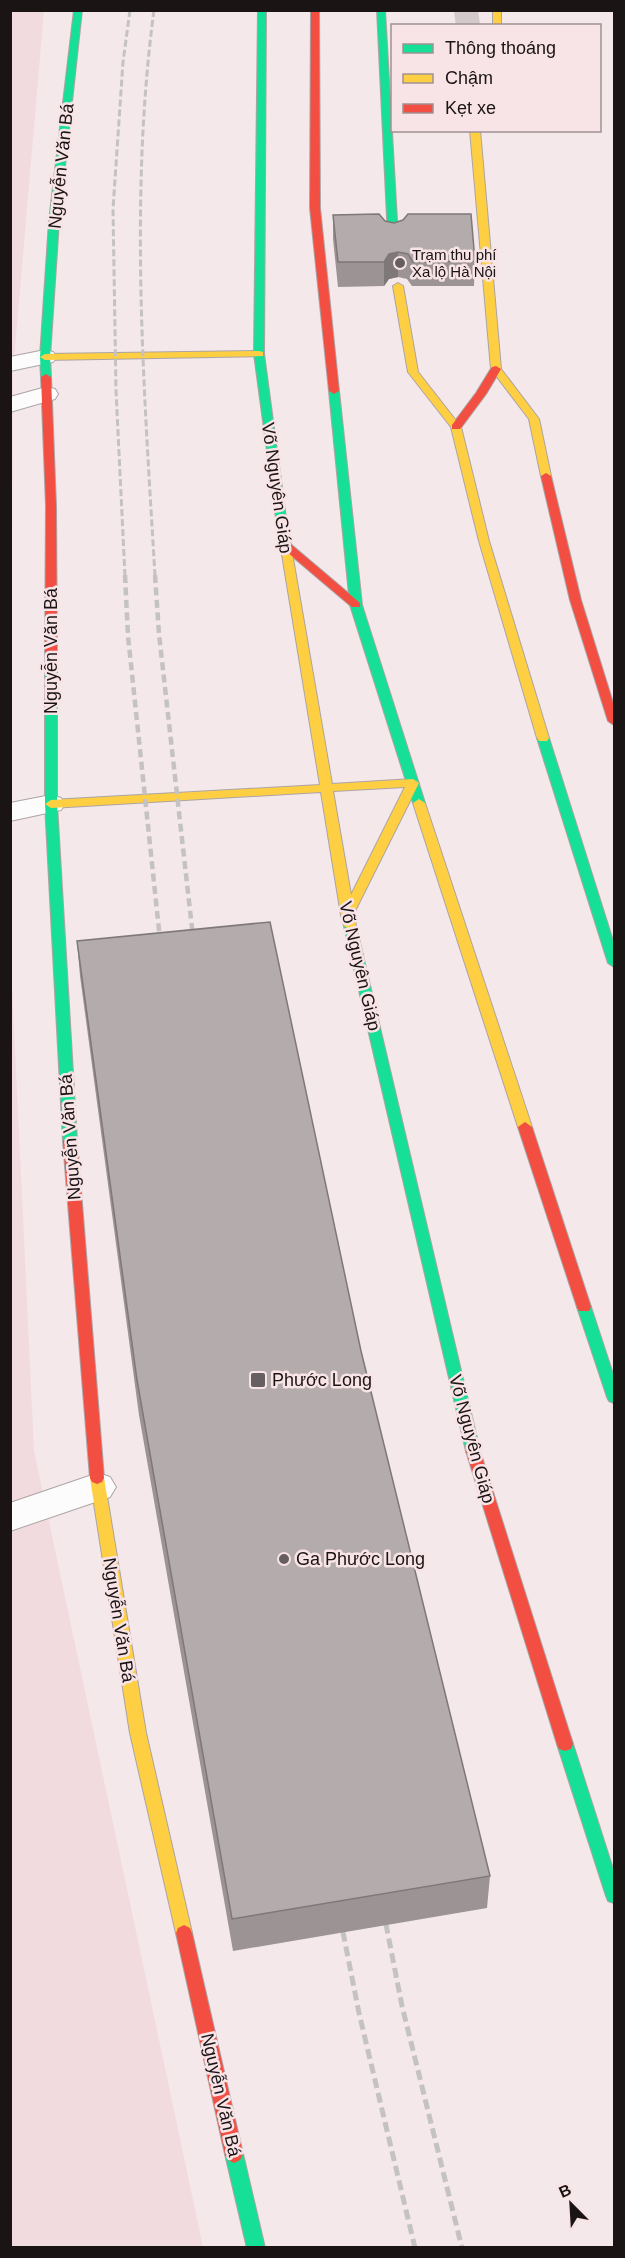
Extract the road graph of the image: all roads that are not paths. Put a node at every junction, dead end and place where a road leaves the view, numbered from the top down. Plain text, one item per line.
1 (78, 10) edge
2 (262, 10) edge
3 (315, 10) edge
4 (381, 10) edge
5 (475, 132) edge
6 (393, 238) edge
7 (398, 286) dead end
8 (260, 354) junction
9 (45, 357) junction
10 (10, 364) edge
11 (496, 369) junction
12 (46, 394) junction
13 (10, 405) edge
14 (456, 427) junction
15 (284, 544) junction
16 (356, 605) junction
17 (615, 721) edge
18 (413, 783) junction
19 (325, 787) junction
20 (51, 804) junction
21 (10, 812) edge
22 (347, 915) junction
23 (615, 963) edge
24 (615, 1397) edge
25 (98, 1487) junction
26 (10, 1517) edge
27 (615, 1896) edge
28 (256, 2247) edge

1 - 9 main road, Nguyễn Văn Bá
2 - 8 main road, Võ Nguyên Giáp
3 - 16 main road
4 - 6 main road
5 - 11 main road
7 - 14 main road
8 - 9 main road
8 - 15 main road, Võ Nguyên Giáp
9 - 10 lane
9 - 12 main road, Nguyễn Văn Bá
11 - 14 main road
11 - 17 main road
12 - 13 lane
12 - 20 main road, Nguyễn Văn Bá
14 - 23 main road
15 - 16 main road
15 - 19 main road, Võ Nguyên Giáp
16 - 18 main road
18 - 19 main road
18 - 22 main road
18 - 24 main road
19 - 20 main road
19 - 22 main road, Võ Nguyên Giáp
20 - 21 lane
20 - 25 main road, Nguyễn Văn Bá
22 - 27 main road, Võ Nguyên Giáp
25 - 26 lane
25 - 28 main road, Nguyễn Văn Bá

